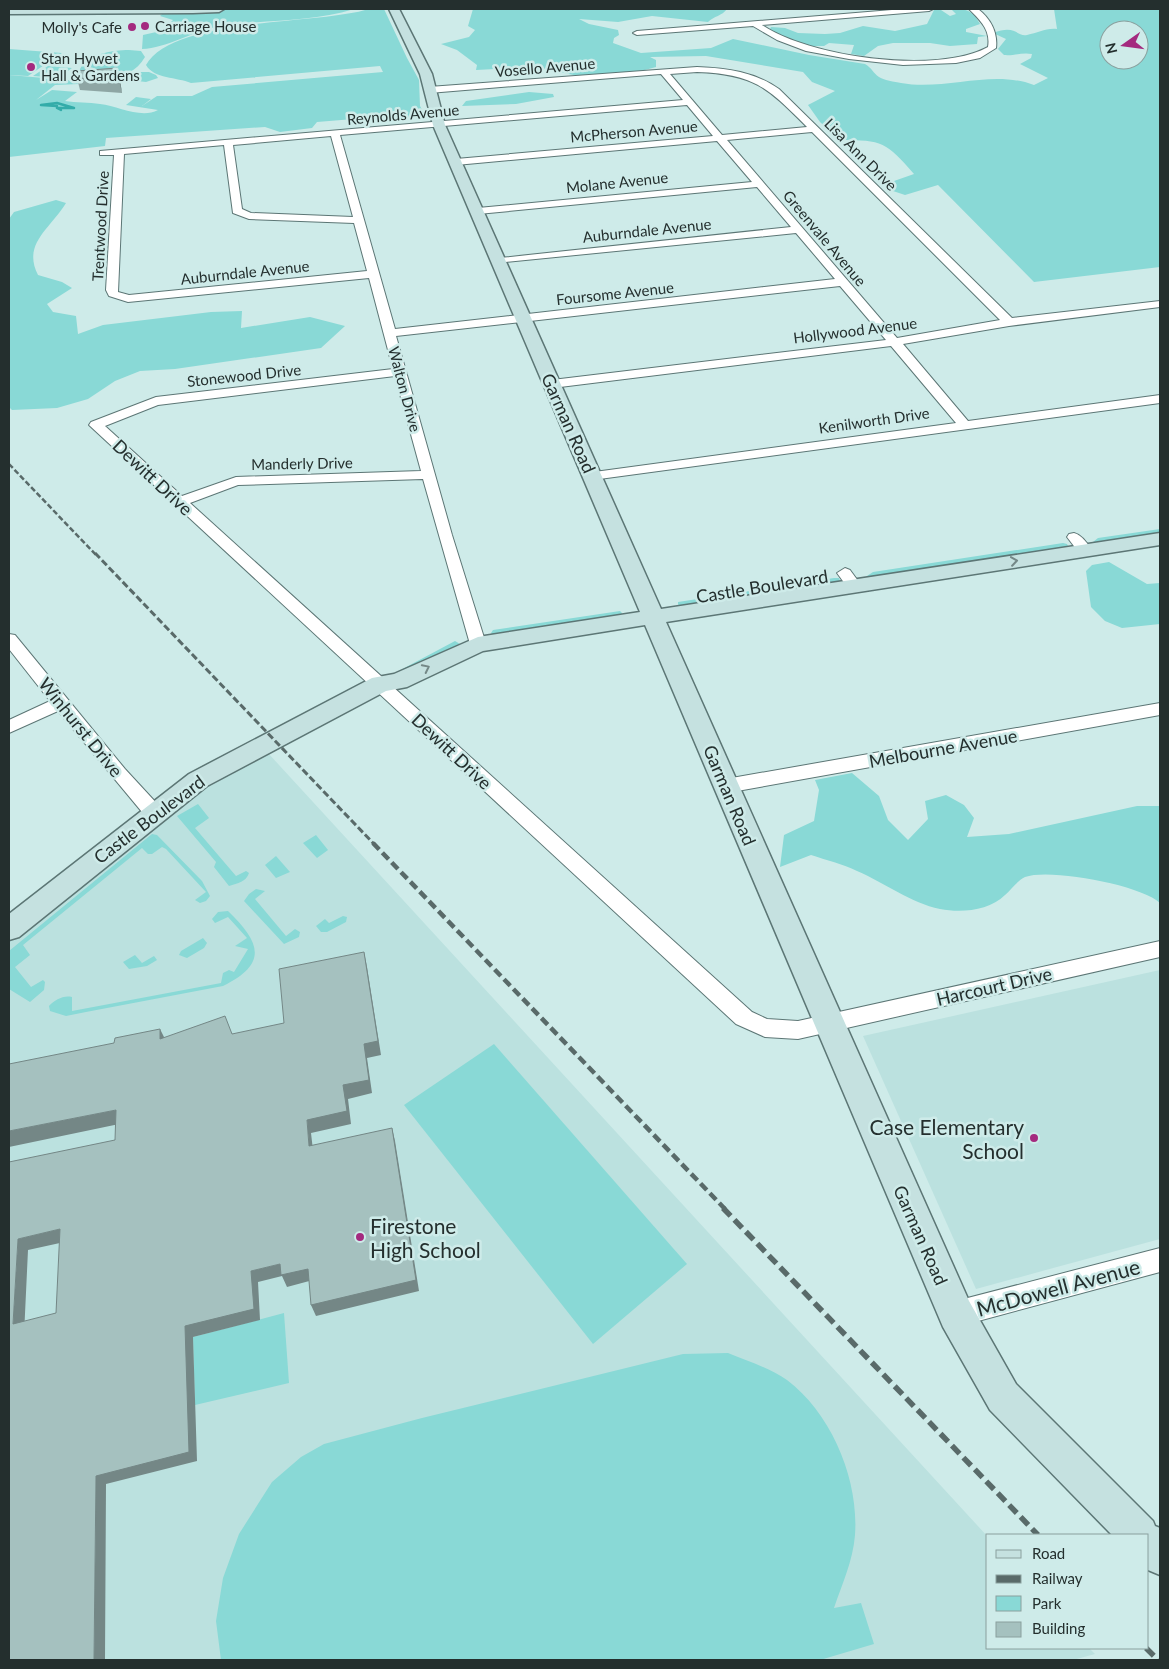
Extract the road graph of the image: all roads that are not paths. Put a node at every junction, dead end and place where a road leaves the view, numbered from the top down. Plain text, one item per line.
1 (26, 9) edge
2 (109, 9) edge
3 (219, 9) edge
4 (394, 9) edge
5 (929, 9) edge
6 (973, 9) edge
7 (9, 11) edge
8 (754, 23) junction
9 (637, 33) dead end
10 (663, 71) junction
11 (429, 90) junction
12 (689, 102) junction
13 (440, 125) junction
14 (814, 129) junction
15 (336, 134) junction
16 (720, 138) junction
17 (228, 142) junction
18 (119, 152) junction
19 (103, 153) dead end
20 (456, 162) junction
21 (758, 184) junction
22 (478, 211) junction
23 (360, 220) junction
24 (798, 230) junction
25 (500, 261) junction
26 (374, 274) junction
27 (842, 282) junction
28 (119, 298) joint
29 (1160, 304) edge
30 (523, 318) junction
31 (1009, 322) junction
32 (390, 333) junction
33 (894, 342) junction
34 (400, 372) junction
35 (552, 384) junction
36 (1160, 399) edge
37 (964, 424) junction
38 (96, 425) joint
39 (429, 475) junction
40 (592, 476) junction
41 (180, 502) junction
42 (1160, 524) edge
43 (1160, 539) edge
44 (1079, 544) junction
45 (651, 610) junction
46 (475, 636) junction
47 (9, 639) edge
48 (380, 684) junction
49 (61, 703) junction
50 (1160, 709) edge
51 (9, 727) edge
52 (726, 786) junction
53 (154, 813) junction
54 (9, 929) edge
55 (1160, 949) edge
56 (828, 1023) junction
57 (1160, 1260) edge
58 (956, 1314) junction
59 (1138, 1534) edge
60 (1149, 1544) edge
61 (1160, 1556) edge

1 - 2 street
1 - 7 street
2 - 3 street
4 - 11 street, Garman Road
5 - 8 street
6 - 8 street
8 - 9 street
10 - 11 street, Vosello Avenue
10 - 12 street, Greenvale Avenue
10 - 14 street, Lisa Ann Drive
11 - 13 street, Garman Road
12 - 13 street, Reynolds Avenue
12 - 16 street, Greenvale Avenue
13 - 15 street, Reynolds Avenue
13 - 20 street, Garman Road
14 - 16 street, McPherson Avenue
14 - 31 street, Lisa Ann Drive
15 - 17 street, Reynolds Avenue
15 - 23 street, Walton Drive
16 - 20 street, McPherson Avenue
16 - 21 street, Greenvale Avenue
17 - 18 street, Reynolds Avenue
17 - 23 street
18 - 19 street, Reynolds Avenue
18 - 28 street, Trentwood Drive
20 - 22 street, Garman Road
21 - 22 street, Molane Avenue
21 - 24 street, Greenvale Avenue
22 - 25 street, Garman Road
23 - 26 street, Walton Drive
24 - 25 street, Auburndale Avenue
24 - 27 street, Greenvale Avenue
25 - 30 street, Garman Road
26 - 28 street, Auburndale Avenue
26 - 32 street, Walton Drive
27 - 30 street, Foursome Avenue
27 - 33 street, Greenvale Avenue
29 - 31 street, Hollywood Avenue
30 - 32 street, Foursome Avenue
30 - 35 street, Garman Road
31 - 33 street, Hollywood Avenue
32 - 34 street, Walton Drive
33 - 35 street, Hollywood Avenue
33 - 37 street, Greenvale Avenue
34 - 38 street, Stonewood Drive
34 - 39 street, Walton Drive
35 - 40 street, Garman Road
36 - 37 street, Kenilworth Drive
37 - 40 street, Kenilworth Drive
38 - 41 street, Dewitt Drive
39 - 41 street, Manderly Drive
39 - 46 street, Walton Drive
40 - 45 street, Garman Road
41 - 48 street, Dewitt Drive
42 - 44 street, Castle Boulevard
43 - 44 street, Castle Boulevard
44 - 45 street, Castle Boulevard
45 - 46 street, Castle Boulevard
45 - 52 street, Garman Road
46 - 48 street, Castle Boulevard
47 - 49 street, Winhurst Drive
48 - 53 street, Castle Boulevard
48 - 56 street, Dewitt Drive
49 - 51 street
49 - 53 street, Winhurst Drive
50 - 52 street, Melbourne Avenue
52 - 56 street, Garman Road
53 - 54 street, Castle Boulevard
55 - 56 street, Harcourt Drive
56 - 58 street, Garman Road
57 - 58 street, McDowell Avenue
58 - 59 street, Garman Road
60 - 61 street

